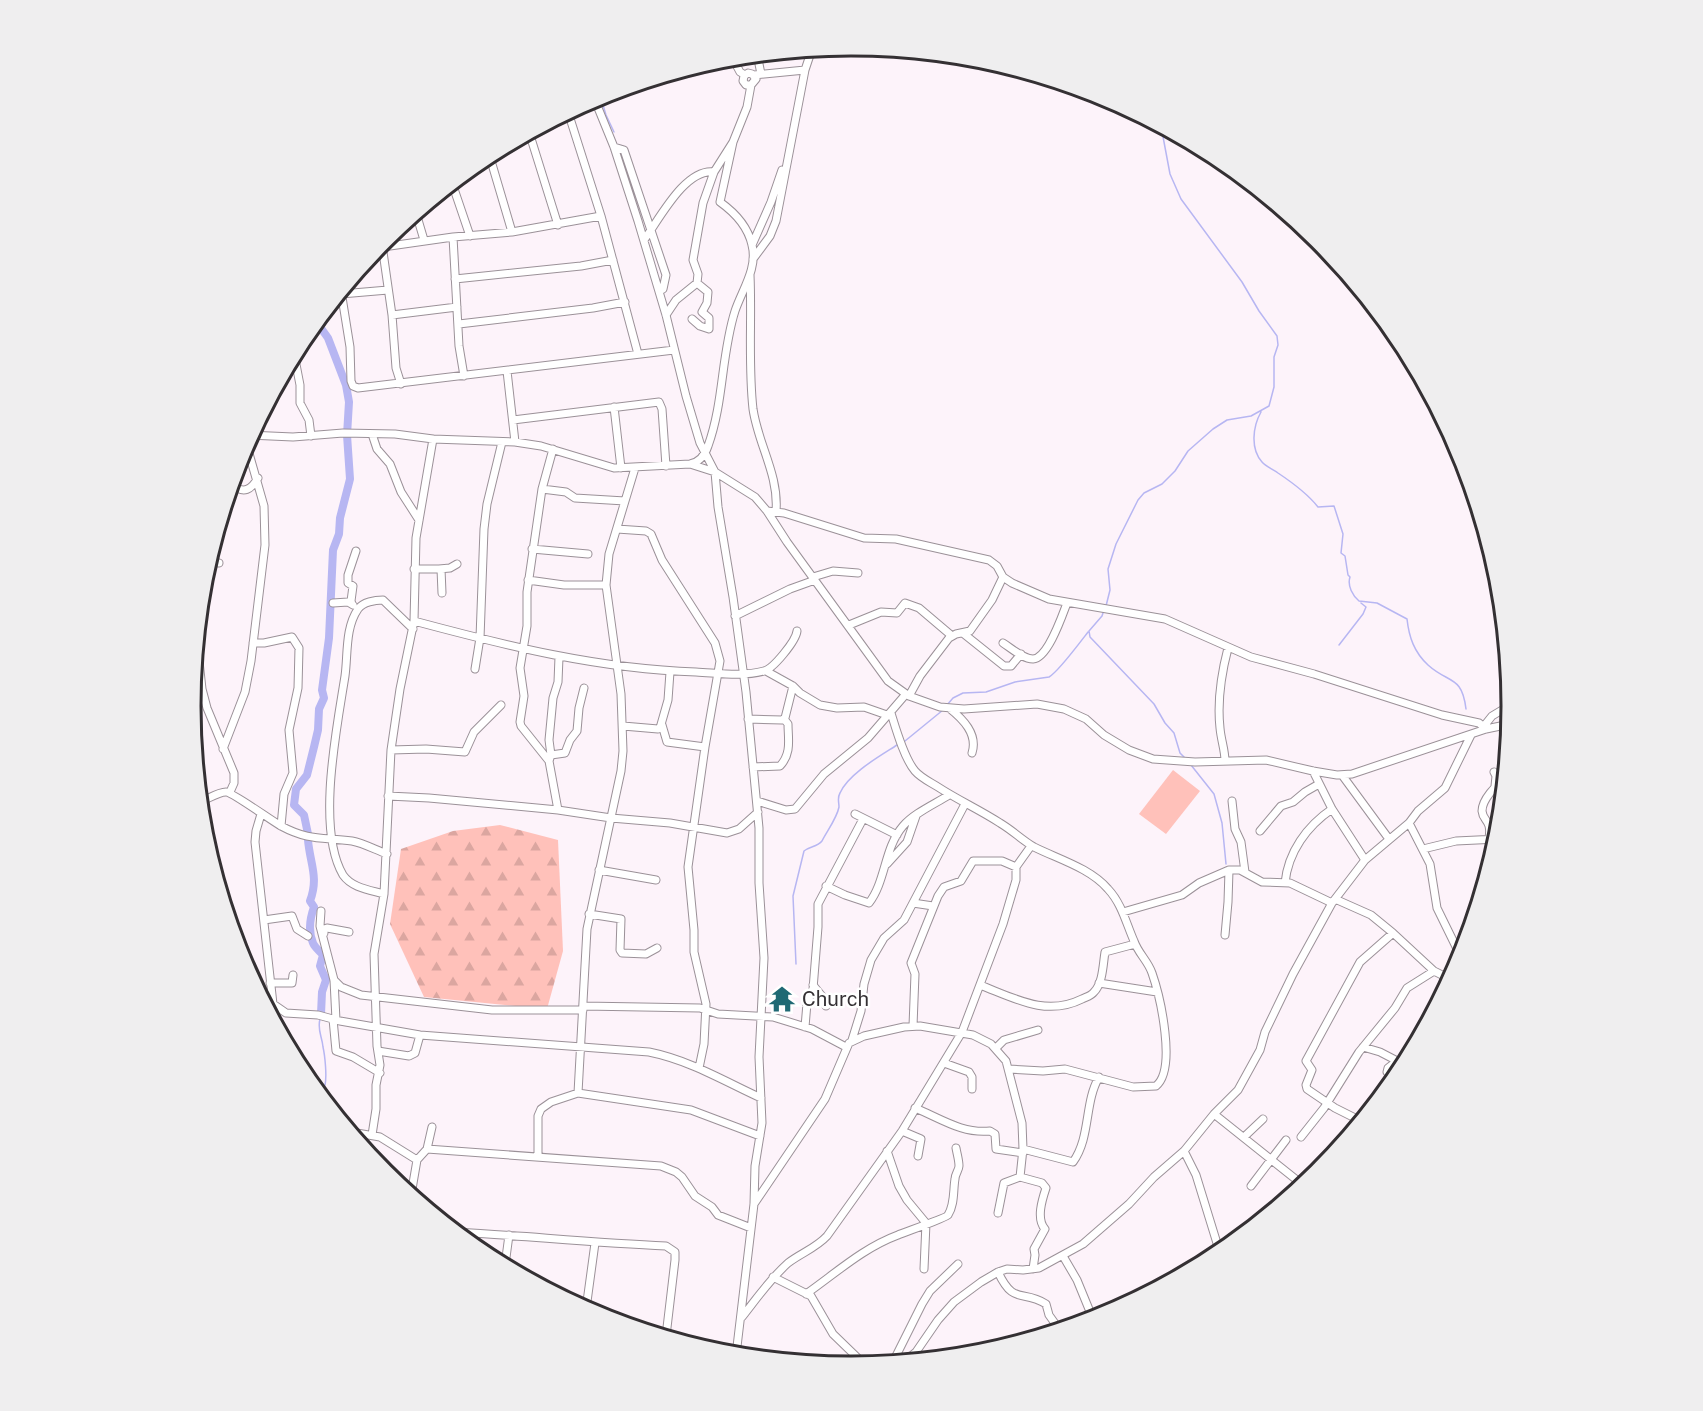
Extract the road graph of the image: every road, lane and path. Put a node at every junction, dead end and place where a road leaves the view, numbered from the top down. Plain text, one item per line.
1 (809, 57) edge
2 (757, 63) edge
3 (737, 66) edge
4 (805, 70) junction
5 (757, 74) junction
6 (745, 75) junction
7 (751, 86) junction
8 (598, 107) edge
9 (571, 120) edge
10 (532, 140) edge
11 (733, 142) junction
12 (614, 147) junction
13 (788, 157) junction
14 (492, 164) edge
15 (714, 172) junction
16 (455, 191) edge
17 (602, 216) junction
18 (418, 221) edge
19 (558, 225) junction
20 (651, 230) junction
21 (513, 232) junction
22 (470, 236) junction
23 (453, 237) junction
24 (424, 240) junction
25 (644, 240) junction
26 (396, 243) edge
27 (752, 244) junction
28 (383, 255) edge
29 (613, 260) junction
30 (753, 260) junction
31 (750, 273) junction
32 (455, 279) junction
33 (697, 284) junction
34 (388, 290) junction
35 (659, 291) junction
36 (350, 292) edge
37 (343, 302) edge
38 (625, 302) junction
39 (457, 306) junction
40 (392, 315) junction
41 (666, 315) junction
42 (692, 319) dead end
43 (459, 324) junction
44 (674, 350) junction
45 (638, 354) junction
46 (297, 368) edge
47 (507, 371) junction
48 (464, 376) junction
49 (401, 384) junction
50 (614, 407) junction
51 (513, 420) junction
52 (372, 434) junction
53 (261, 435) edge
54 (311, 435) junction
55 (433, 439) junction
56 (502, 442) junction
57 (515, 442) junction
58 (553, 449) junction
59 (705, 453) junction
60 (251, 457) edge
61 (690, 464) junction
62 (666, 466) junction
63 (621, 468) junction
64 (635, 468) junction
65 (715, 472) junction
66 (258, 478) junction
67 (239, 489) edge
68 (542, 489) junction
69 (625, 501) junction
70 (772, 511) junction
71 (419, 520) junction
72 (617, 529) junction
73 (532, 549) junction
74 (356, 551) dead end
75 (588, 554) dead end
76 (457, 564) dead end
77 (439, 568) junction
78 (414, 569) junction
79 (858, 573) dead end
80 (1003, 577) junction
81 (814, 578) junction
82 (528, 580) junction
83 (606, 585) junction
84 (442, 593) dead end
85 (333, 603) dead end
86 (1067, 603) junction
87 (352, 604) junction
88 (356, 613) junction
89 (735, 616) junction
90 (414, 625) junction
91 (849, 626) junction
92 (797, 631) dead end
93 (964, 634) junction
94 (952, 636) junction
95 (480, 638) junction
96 (253, 643) junction
97 (1003, 643) dead end
98 (522, 648) junction
99 (1228, 648) junction
100 (1021, 654) junction
101 (559, 657) junction
102 (617, 665) junction
103 (475, 669) dead end
104 (766, 671) junction
105 (670, 672) junction
106 (719, 673) junction
107 (743, 674) junction
108 (793, 686) junction
109 (584, 688) dead end
110 (202, 692) edge
111 (907, 695) junction
112 (501, 705) dead end
113 (949, 708) junction
114 (1502, 710) edge
115 (889, 714) junction
116 (748, 719) junction
117 (784, 719) junction
118 (662, 725) junction
119 (1501, 725) edge
120 (623, 726) junction
121 (1485, 727) junction
122 (1471, 735) junction
123 (705, 747) junction
124 (223, 749) junction
125 (391, 750) junction
126 (972, 753) dead end
127 (550, 758) junction
128 (1226, 761) junction
129 (753, 767) junction
130 (1312, 771) junction
131 (1494, 772) dead end
132 (1342, 775) junction
133 (1319, 784) junction
134 (1495, 786) joint
135 (230, 792) junction
136 (949, 795) junction
137 (388, 796) junction
138 (208, 799) edge
139 (757, 801) junction
140 (1232, 801) dead end
141 (965, 804) junction
142 (1332, 809) junction
143 (558, 810) junction
144 (758, 812) junction
145 (261, 814) junction
146 (855, 814) dead end
147 (916, 816) junction
148 (611, 818) junction
149 (863, 819) junction
150 (1409, 824) junction
151 (281, 826) junction
152 (693, 828) junction
153 (1490, 828) edge
154 (1260, 831) dead end
155 (897, 835) junction
156 (332, 838) junction
157 (1488, 838) edge
158 (1389, 839) junction
159 (1031, 846) junction
160 (1424, 849) junction
161 (387, 854) junction
162 (1365, 860) junction
163 (1016, 867) junction
164 (884, 868) junction
165 (599, 870) junction
166 (1229, 870) junction
167 (1245, 872) junction
168 (656, 880) dead end
169 (1285, 883) junction
170 (826, 885) junction
171 (384, 894) junction
172 (1334, 901) junction
173 (913, 903) junction
174 (933, 906) junction
175 (321, 911) dead end
176 (1123, 912) junction
177 (590, 914) junction
178 (264, 920) junction
179 (349, 932) dead end
180 (324, 933) junction
181 (1394, 933) junction
182 (1225, 935) dead end
183 (308, 936) dead end
184 (1135, 944) junction
185 (1455, 946) edge
186 (657, 948) dead end
187 (1434, 971) junction
188 (293, 975) dead end
189 (1442, 975) edge
190 (334, 980) junction
191 (270, 983) junction
192 (1099, 983) junction
193 (813, 985) junction
194 (980, 985) junction
195 (1157, 992) junction
196 (375, 997) junction
197 (272, 999) edge
198 (276, 1006) edge
199 (826, 1006) dead end
200 (583, 1008) junction
201 (706, 1010) junction
202 (761, 1015) junction
203 (334, 1019) junction
204 (913, 1026) junction
205 (805, 1027) junction
206 (377, 1028) junction
207 (1038, 1030) dead end
208 (962, 1032) junction
209 (420, 1035) junction
210 (852, 1040) junction
211 (581, 1046) junction
212 (846, 1047) junction
213 (1363, 1047) junction
214 (996, 1048) junction
215 (378, 1052) junction
216 (1396, 1060) edge
217 (944, 1063) junction
218 (699, 1068) junction
219 (1009, 1069) junction
220 (380, 1073) junction
221 (1099, 1077) junction
222 (972, 1089) dead end
223 (578, 1093) junction
224 (761, 1098) junction
225 (1327, 1103) junction
226 (915, 1108) junction
227 (1214, 1114) junction
228 (1354, 1117) edge
229 (1263, 1119) dead end
230 (432, 1127) dead end
231 (902, 1131) junction
232 (363, 1134) edge
233 (372, 1135) junction
234 (760, 1136) junction
235 (1244, 1137) junction
236 (1301, 1137) dead end
237 (1286, 1140) dead end
238 (956, 1148) dead end
239 (427, 1149) junction
240 (887, 1150) junction
241 (1023, 1151) junction
242 (1184, 1151) junction
243 (538, 1156) junction
244 (918, 1156) dead end
245 (1272, 1159) junction
246 (417, 1160) junction
247 (1020, 1177) junction
248 (1296, 1179) edge
249 (413, 1184) edge
250 (1251, 1186) dead end
251 (754, 1204) junction
252 (998, 1214) dead end
253 (926, 1223) junction
254 (751, 1228) junction
255 (472, 1233) edge
256 (508, 1235) junction
257 (595, 1243) junction
258 (1217, 1243) edge
259 (506, 1256) edge
260 (1063, 1256) junction
261 (958, 1264) dead end
262 (924, 1269) dead end
263 (1033, 1269) junction
264 (998, 1272) junction
265 (773, 1277) junction
266 (806, 1294) junction
267 (587, 1299) edge
268 (1089, 1310) edge
269 (740, 1319) junction
270 (1054, 1323) edge
271 (667, 1328) edge
272 (737, 1345) edge
273 (916, 1352) edge
274 (898, 1354) edge
275 (856, 1356) edge

1 - 4 street
2 - 5 street
3 - 6 street
4 - 5 street
4 - 13 street
5 - 6 street
5 - 7 street
6 - 7 street
7 - 11 street
8 - 12 street
9 - 17 street
10 - 19 street
11 - 15 street
11 - 27 street
12 - 20 street
12 - 25 street
13 - 27 street
13 - 30 street
14 - 21 street
15 - 20 street
15 - 33 street
16 - 22 street
17 - 19 street
17 - 29 street
18 - 24 street
19 - 21 street
20 - 25 street
20 - 35 street
21 - 22 street
22 - 23 street
23 - 24 street
23 - 32 street
24 - 26 street
25 - 35 street
27 - 30 street
28 - 34 street
29 - 32 street
29 - 38 street
30 - 31 street
31 - 59 street
31 - 70 street
32 - 39 street
33 - 41 street
33 - 42 street
34 - 36 street
34 - 40 street
35 - 41 street
37 - 49 street
38 - 43 street
38 - 45 street
39 - 40 street
39 - 43 street
40 - 49 street
41 - 44 street
43 - 48 street
44 - 45 street
44 - 59 street
45 - 47 street
46 - 54 street
47 - 48 street
47 - 51 street
48 - 49 street
50 - 51 street
50 - 62 street
50 - 63 street
51 - 57 street
52 - 54 street
52 - 55 street
52 - 71 street
53 - 54 street
55 - 56 street
55 - 71 street
56 - 57 street
56 - 95 street
57 - 58 street
58 - 63 street
58 - 68 street
59 - 61 street
59 - 65 street
60 - 66 street
61 - 62 street
61 - 65 street
62 - 64 street
63 - 64 street
64 - 69 street
65 - 70 street
65 - 89 street
66 - 67 street
66 - 96 street
68 - 69 street
68 - 73 street
69 - 72 street
70 - 80 street
70 - 81 street
71 - 78 street
72 - 83 street
72 - 106 street
73 - 75 street
73 - 82 street
74 - 87 street
76 - 77 street
77 - 78 street
77 - 84 street
78 - 90 street
79 - 81 street
80 - 86 street
80 - 93 street
81 - 89 street
81 - 91 street
82 - 83 street
82 - 98 street
83 - 102 street
85 - 87 street
86 - 99 street
86 - 100 street
87 - 88 street
88 - 90 street
88 - 156 street
89 - 107 street
90 - 95 street
90 - 125 street
91 - 94 street
91 - 111 street
92 - 104 street
93 - 94 street
93 - 100 street
94 - 111 street
95 - 98 street
95 - 103 street
96 - 124 street
96 - 151 street
97 - 100 street
98 - 101 street
98 - 127 street
99 - 121 street
99 - 128 street
101 - 102 street
101 - 127 street
102 - 105 street
102 - 120 street
104 - 107 street
104 - 108 street
105 - 106 street
105 - 118 street
106 - 107 street
106 - 123 street
107 - 116 street
108 - 115 street
108 - 117 street
109 - 127 street
110 - 124 street
111 - 113 street
111 - 115 street
112 - 125 street
113 - 126 street
113 - 128 street
114 - 121 street
115 - 136 street
115 - 139 street
116 - 117 street
116 - 129 street
117 - 129 street
118 - 120 street
118 - 123 street
119 - 121 street
120 - 148 street
121 - 122 street
122 - 132 street
122 - 150 street
123 - 152 street
124 - 135 street
125 - 137 street
127 - 143 street
128 - 130 street
129 - 139 street
130 - 132 street
130 - 133 street
131 - 134 street
132 - 158 street
133 - 142 street
133 - 154 street
134 - 153 street
135 - 138 street
135 - 145 street
136 - 141 street
136 - 147 street
137 - 143 street
137 - 161 street
139 - 144 street
140 - 167 street
141 - 159 street
141 - 173 street
142 - 162 street
142 - 169 street
143 - 148 street
144 - 152 street
144 - 202 street
145 - 151 street
145 - 178 street
146 - 149 street
147 - 155 street
147 - 164 street
148 - 152 street
148 - 165 street
149 - 155 street
149 - 170 street
150 - 158 street
150 - 160 street
151 - 156 street
152 - 201 street
155 - 164 street
156 - 161 street
156 - 171 street
157 - 160 street
158 - 162 street
159 - 163 street
159 - 176 street
160 - 185 street
161 - 171 street
162 - 172 street
163 - 174 street
163 - 194 street
164 - 170 street
165 - 168 street
165 - 177 street
166 - 167 street
166 - 176 street
166 - 182 street
167 - 169 street
169 - 172 street
170 - 193 street
171 - 196 street
172 - 181 street
172 - 227 street
173 - 174 street
173 - 210 street
174 - 204 street
175 - 180 street
176 - 184 street
177 - 186 street
177 - 200 street
178 - 183 street
178 - 191 street
179 - 180 street
180 - 190 street
181 - 187 street
181 - 225 street
184 - 192 street
184 - 195 street
187 - 189 street
187 - 213 street
188 - 191 street
190 - 196 street
190 - 203 street
191 - 197 street
192 - 194 street
192 - 195 street
193 - 199 street
193 - 205 street
194 - 208 street
195 - 221 street
196 - 200 street
196 - 206 street
198 - 203 street
200 - 201 street
200 - 211 street
201 - 202 street
201 - 218 street
202 - 205 street
202 - 224 street
203 - 206 street
203 - 220 street
204 - 208 street
204 - 210 street
205 - 212 street
206 - 209 street
206 - 215 street
207 - 214 street
208 - 214 street
208 - 217 street
209 - 211 street
209 - 215 street
210 - 212 street
211 - 218 street
211 - 223 street
212 - 251 street
213 - 216 street
213 - 225 street
214 - 219 street
215 - 220 street
217 - 222 street
217 - 226 street
218 - 224 street
219 - 221 street
219 - 241 street
220 - 233 street
221 - 241 street
223 - 234 street
223 - 243 street
224 - 234 street
225 - 228 street
225 - 236 street
226 - 231 street
226 - 241 street
227 - 235 street
227 - 242 street
229 - 235 street
230 - 239 street
231 - 240 street
231 - 244 street
232 - 233 street
233 - 246 street
234 - 251 street
235 - 245 street
237 - 245 street
238 - 253 street
239 - 243 street
239 - 246 street
240 - 253 street
240 - 265 street
241 - 247 street
242 - 258 street
242 - 260 street
243 - 254 street
245 - 248 street
245 - 250 street
246 - 249 street
247 - 252 street
247 - 263 street
251 - 254 street
253 - 262 street
253 - 266 street
254 - 269 street
255 - 256 street
256 - 257 street
256 - 259 street
257 - 267 street
257 - 271 street
260 - 263 street
260 - 268 street
261 - 274 street
263 - 264 street
264 - 270 street
264 - 273 street
265 - 266 street
265 - 269 street
266 - 275 street
269 - 272 street

